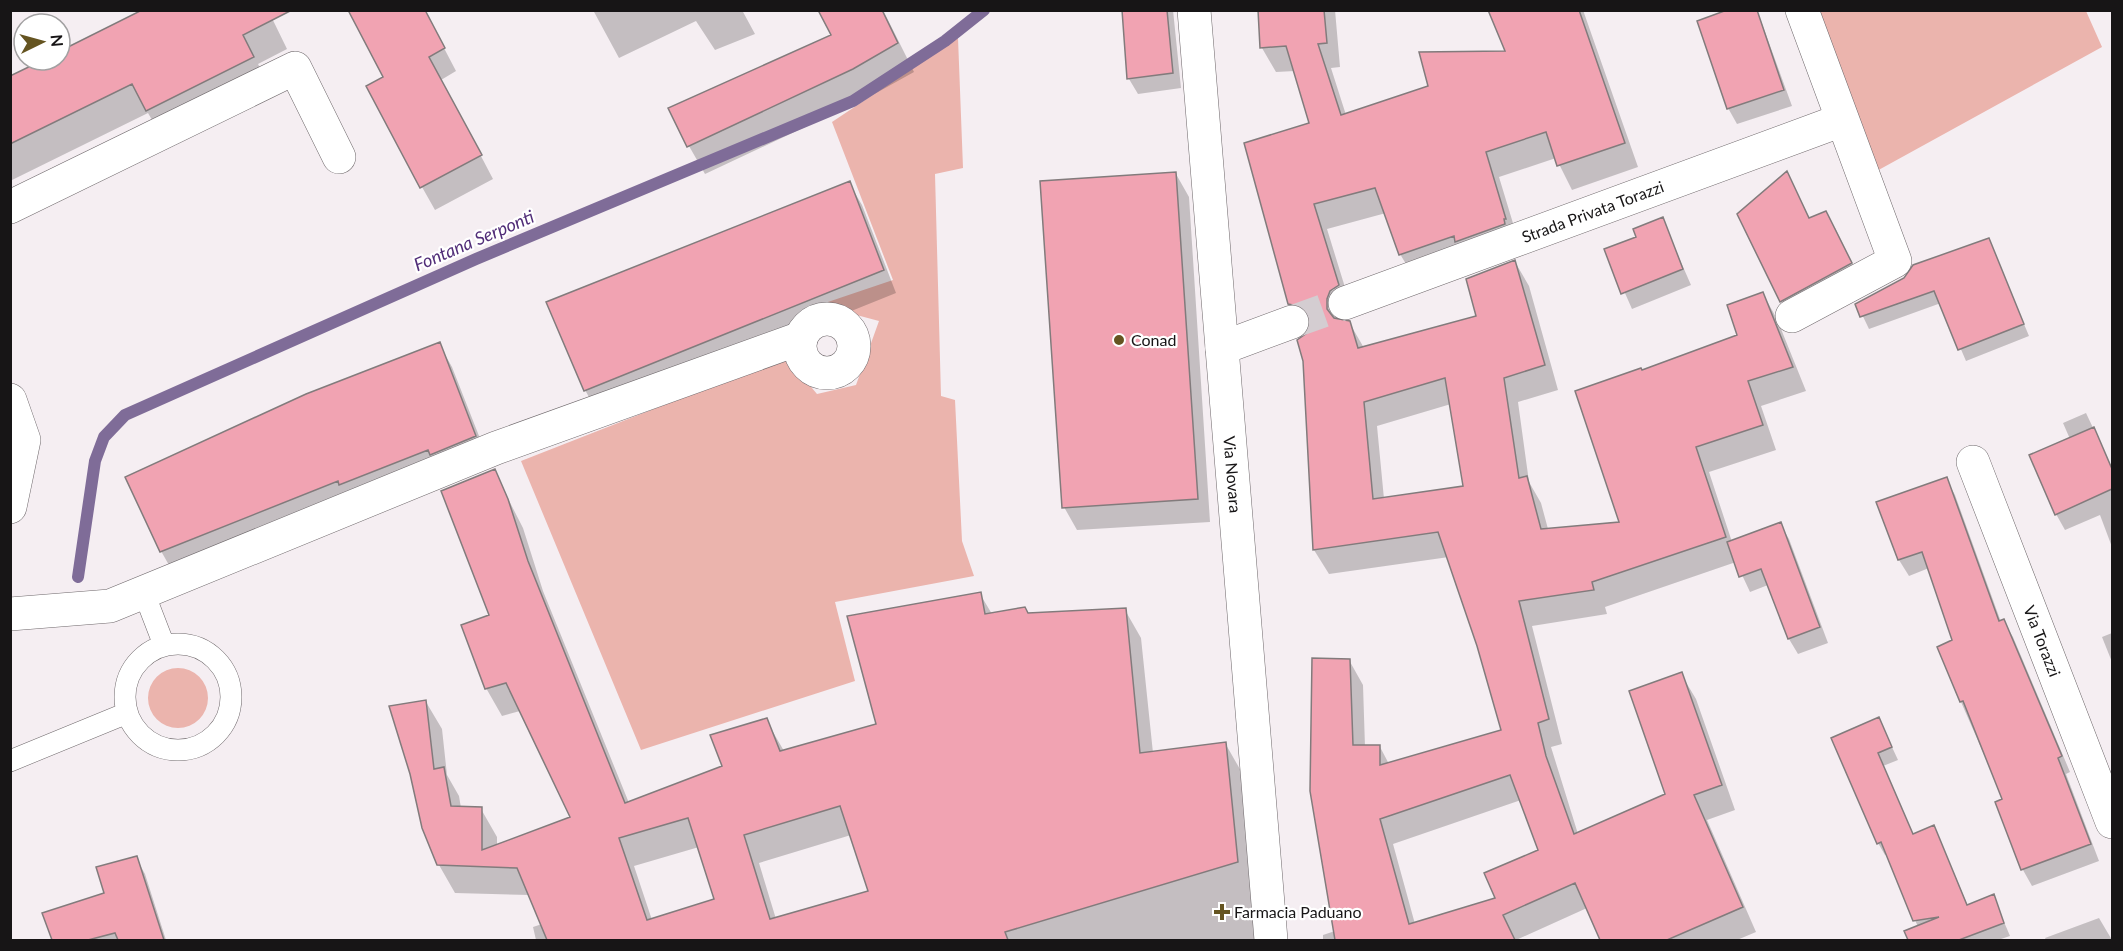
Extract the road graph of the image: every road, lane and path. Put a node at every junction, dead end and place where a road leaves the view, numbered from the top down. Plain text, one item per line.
1 (1194, 10) edge
2 (1802, 10) edge
3 (1842, 120) junction
4 (339, 157) dead end
5 (10, 207) edge
6 (1345, 303) tunnel mouth
7 (1792, 316) dead end
8 (1292, 322) tunnel mouth
9 (801, 338) dead end
10 (1222, 348) junction
11 (10, 400) edge
12 (1973, 462) dead end
13 (15, 471) edge
14 (10, 507) edge
15 (144, 592) junction
16 (10, 614) edge
17 (164, 645) junction
18 (127, 712) junction
19 (10, 761) edge
20 (2112, 822) edge
21 (1271, 940) edge

1 - 10 street, Via Novara
2 - 3 street
3 - 6 street, Strada Privata Torazzi
3 - 7 street
4 - 5 street
8 - 10 street
9 - 15 street
10 - 21 street, Via Novara
11 - 13 street
12 - 20 street, Via Torazzi
13 - 14 street
15 - 16 street
15 - 17 lane
17 - 18 lane
17 - 18 lane
18 - 19 lane

